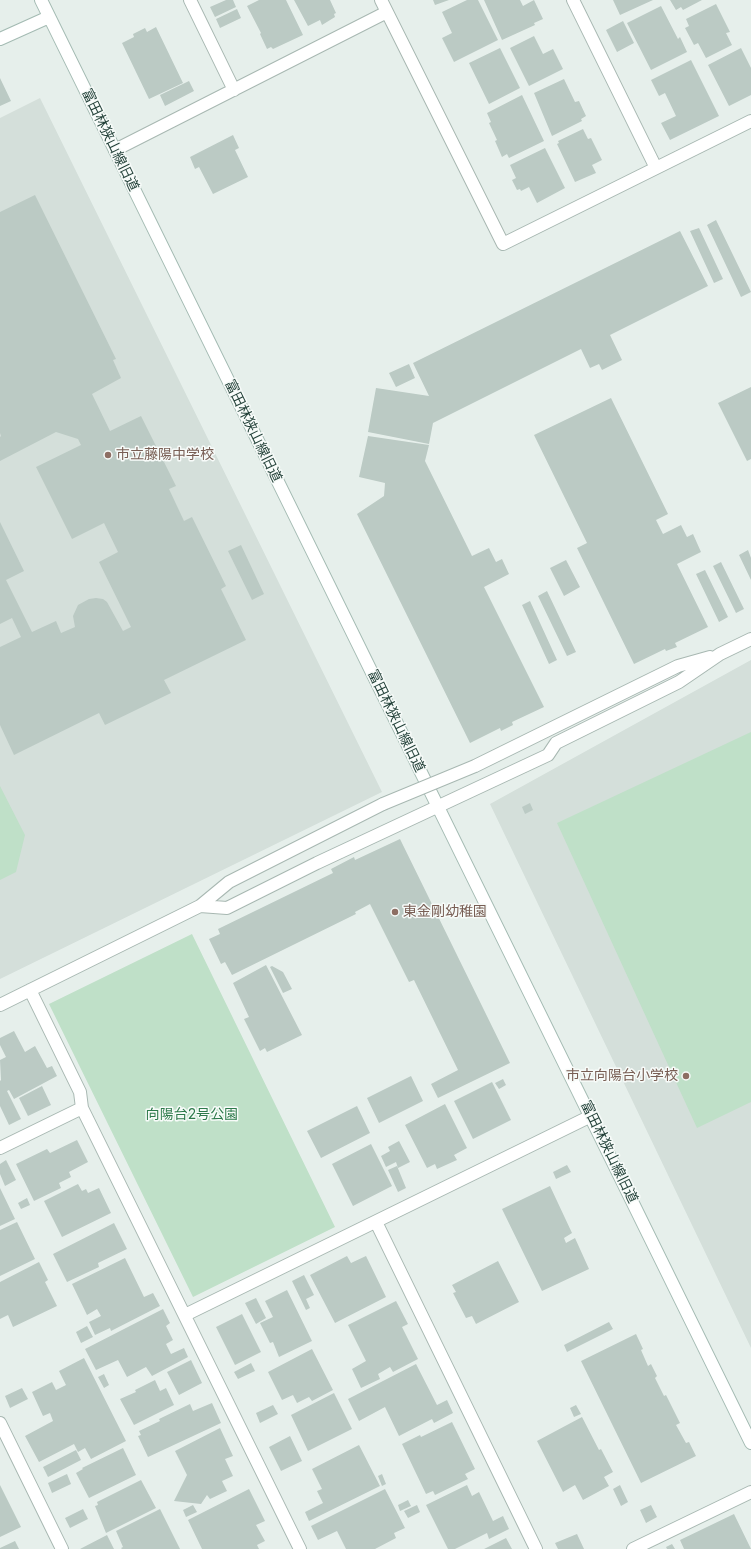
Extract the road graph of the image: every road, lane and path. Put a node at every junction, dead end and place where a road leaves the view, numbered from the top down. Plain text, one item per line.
1 (41, 0) edge
2 (190, 0) edge
3 (381, 0) edge
4 (573, 0) edge
5 (387, 12) junction
6 (49, 17) junction
7 (0, 39) edge
8 (234, 90) junction
9 (751, 120) edge
10 (115, 150) junction
11 (656, 168) junction
12 (751, 639) edge
13 (720, 654) junction
14 (438, 806) junction
15 (200, 906) junction
16 (30, 990) junction
17 (0, 1005) edge
18 (82, 1108) junction
19 (591, 1116) junction
20 (0, 1148) edge
21 (376, 1222) junction
22 (185, 1315) junction
23 (0, 1423) edge
24 (751, 1443) edge
25 (751, 1492) edge
26 (62, 1549) edge
27 (300, 1549) edge
28 (536, 1549) edge
29 (633, 1549) edge

1 - 6 street, 富田林狭山線旧道
2 - 8 street
3 - 5 street
4 - 11 street
5 - 8 street
5 - 11 street
6 - 7 street
6 - 10 street, 富田林狭山線旧道
8 - 10 street
9 - 11 street
10 - 14 street, 富田林狭山線旧道
12 - 13 street
13 - 14 street
13 - 15 street, bridge
14 - 15 street
14 - 19 street, 富田林狭山線旧道
15 - 16 street
16 - 17 street
16 - 18 street
18 - 20 street
18 - 22 street
19 - 21 street
19 - 24 street, 富田林狭山線旧道
21 - 22 street
21 - 28 street
22 - 27 street
23 - 26 street
25 - 29 street

